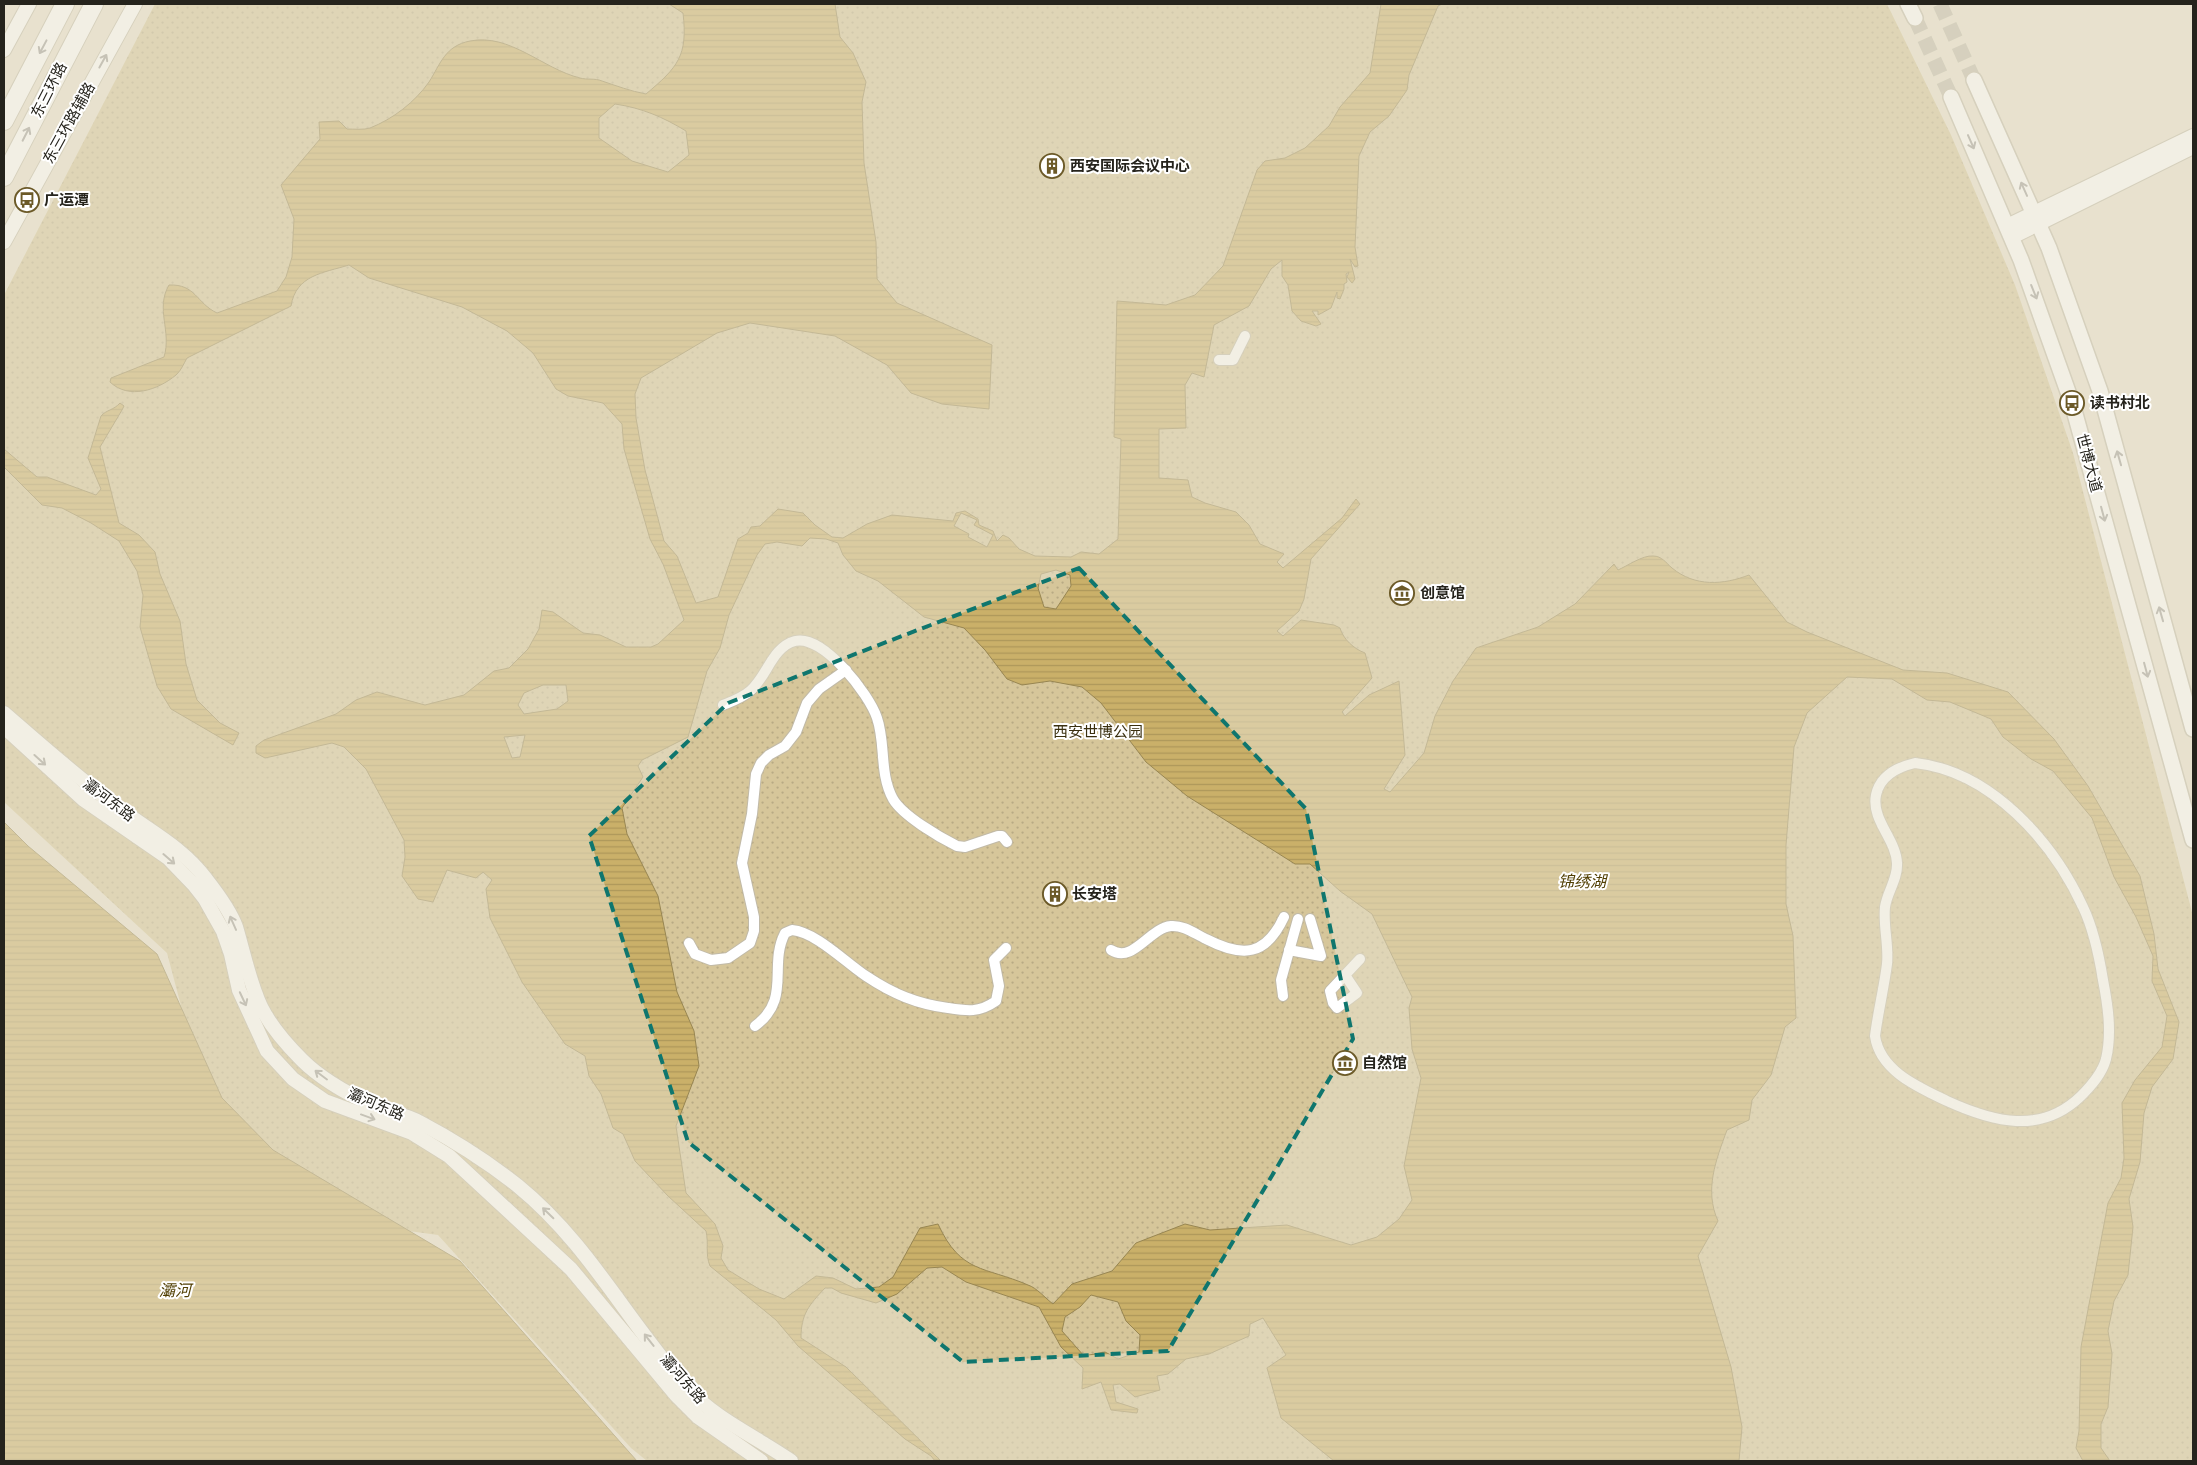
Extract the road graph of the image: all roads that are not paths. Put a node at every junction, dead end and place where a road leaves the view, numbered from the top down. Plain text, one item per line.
1 (29, 4) edge
2 (66, 4) edge
3 (94, 4) edge
4 (135, 4) edge
5 (4, 50) edge
6 (1974, 80) tunnel mouth
7 (1951, 97) tunnel mouth
8 (4, 121) edge
9 (2193, 136) edge
10 (2193, 147) edge
11 (4, 177) edge
12 (2037, 219) junction
13 (2010, 231) junction
14 (4, 242) edge
15 (1244, 336) dead end
16 (1219, 360) dead end
17 (846, 670) junction
18 (723, 705) dead end
19 (4, 713) edge
20 (4, 728) edge
21 (2193, 729) edge
22 (1915, 763) joint
23 (2193, 840) edge
24 (1007, 842) dead end
25 (1284, 917) dead end
26 (1298, 919) dead end
27 (1310, 919) dead end
28 (690, 943) dead end
29 (1006, 948) dead end
30 (1112, 950) dead end
31 (1289, 950) junction
32 (1360, 959) dead end
33 (1345, 976) dead end
34 (1283, 996) dead end
35 (755, 1026) dead end
36 (730, 1432) junction
37 (761, 1461) edge
38 (791, 1461) edge

1 - 5 street
2 -> 8 highway, 东三环路
11 -> 3 highway, 东三环路
14 -> 4 street, 东三环路辅路
12 -> 6 main road, 世博大道
7 -> 13 main road, 世博大道
9 - 12 street
10 - 12 street
12 - 13 street
21 -> 12 main road, 世博大道
13 -> 23 main road, 世博大道
15 - 16 street
17 - 18 street
17 - 24 street
17 - 28 street
36 -> 19 street, 灞河东路
20 -> 36 street, 灞河东路
22 - 22 street
25 - 30 street
26 - 31 street
27 - 31 street
29 - 35 street
31 - 34 street
32 - 33 street
36 - 37 street, 灞河东路
36 - 38 street, 灞河东路

